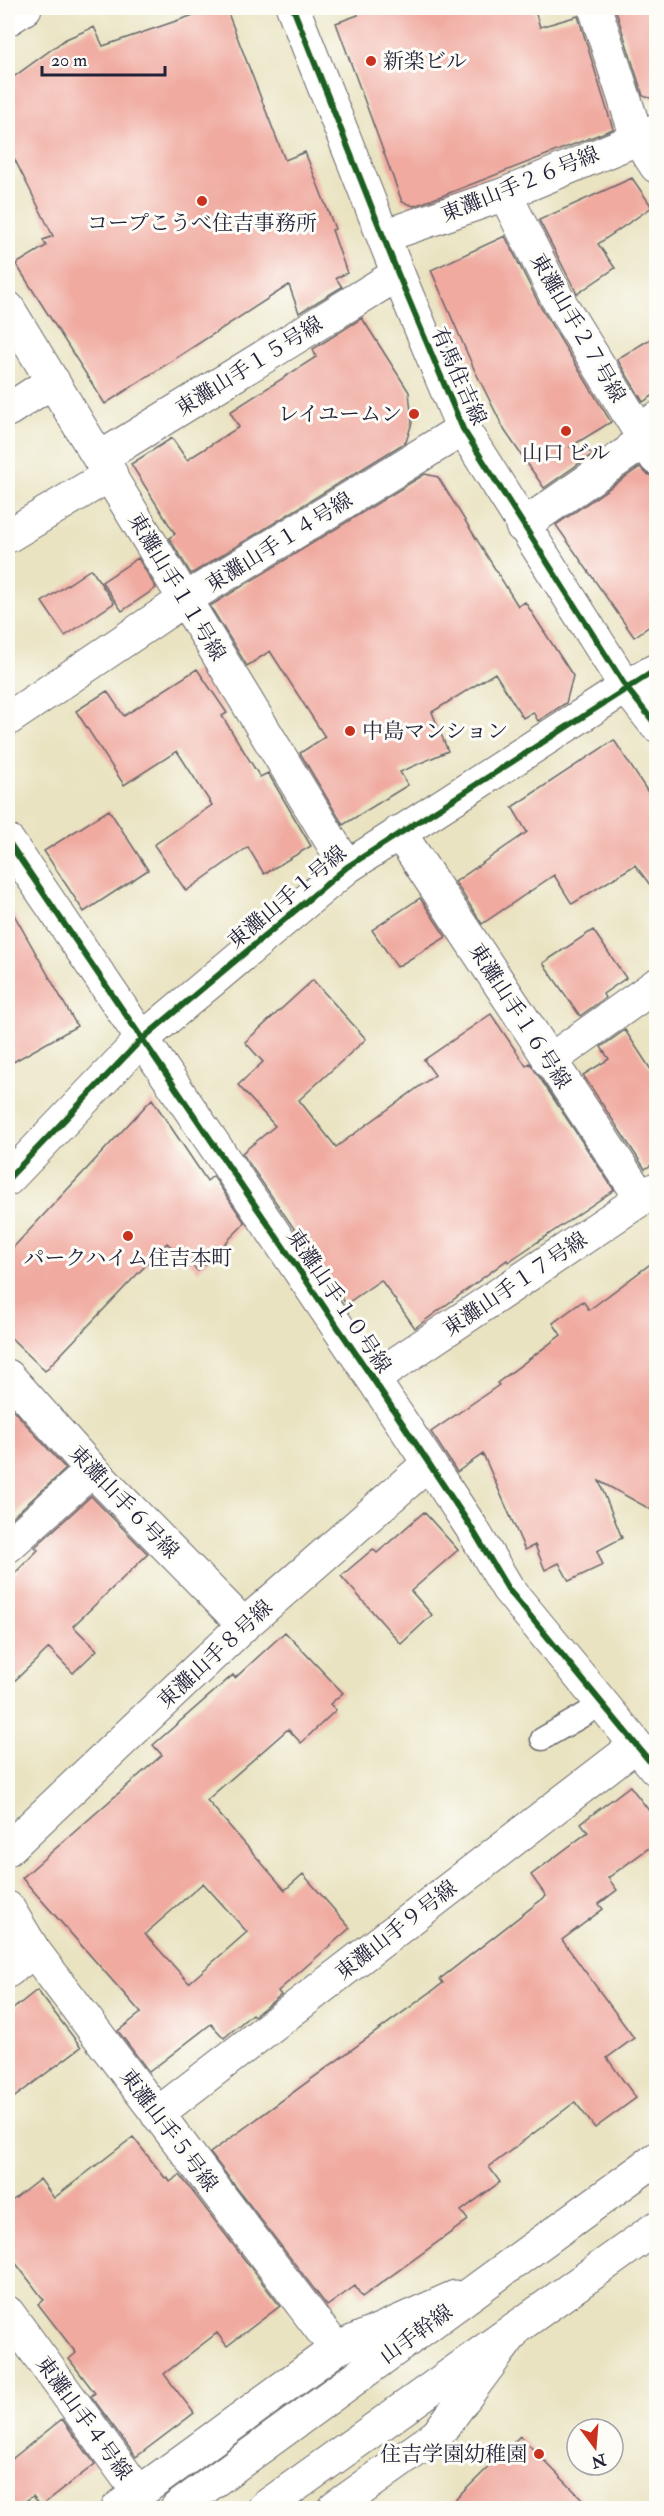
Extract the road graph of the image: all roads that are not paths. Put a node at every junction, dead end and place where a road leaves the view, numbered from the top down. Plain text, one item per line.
1 (25, 8) edge
2 (293, 8) edge
3 (596, 8) edge
4 (8, 19) edge
5 (647, 134) edge
6 (657, 166) edge
7 (506, 194) junction
8 (384, 236) junction
9 (398, 274) junction
10 (8, 308) edge
11 (53, 381) junction
12 (8, 410) edge
13 (463, 429) junction
14 (652, 438) edge
15 (105, 466) junction
16 (522, 526) junction
17 (8, 536) edge
18 (184, 600) junction
19 (657, 670) edge
20 (626, 687) junction
21 (8, 719) edge
22 (657, 725) edge
23 (399, 832) junction
24 (8, 841) edge
25 (347, 867) junction
26 (657, 985) edge
27 (141, 1040) junction
28 (549, 1061) junction
29 (8, 1179) edge
30 (649, 1194) edge
31 (8, 1376) edge
32 (373, 1379) junction
33 (428, 1464) junction
34 (92, 1470) junction
35 (8, 1546) edge
36 (244, 1625) junction
37 (601, 1705) junction
38 (542, 1739) dead end
39 (646, 1758) edge
40 (8, 1849) edge
41 (8, 1908) edge
42 (34, 1951) junction
43 (8, 1971) edge
44 (157, 2114) junction
45 (657, 2159) edge
46 (657, 2228) edge
47 (481, 2286) junction
48 (8, 2313) edge
49 (517, 2328) junction
50 (336, 2349) junction
51 (129, 2501) edge
52 (177, 2508) edge
53 (264, 2508) edge
54 (335, 2508) edge

1 - 4 street
2 - 8 street, 有馬住吉線
3 - 5 street
5 - 6 street
5 - 7 street, 東灘山手２６号線
7 - 8 street, 東灘山手２６号線
7 - 14 street, 東灘山手２７号線
8 - 9 street, 有馬住吉線
9 - 13 street, 有馬住吉線
9 - 15 street, 東灘山手１５号線
10 - 11 street, 東灘山手１１号線
11 - 12 street
11 - 15 street, 東灘山手１１号線
13 - 16 street, 有馬住吉線
13 - 18 street, 東灘山手１４号線
14 - 16 street
15 - 17 street, 東灘山手１５号線
15 - 18 street, 東灘山手１１号線
16 - 20 street, 有馬住吉線
18 - 21 street, 東灘山手１４号線
18 - 25 street, 東灘山手１１号線
19 - 20 street, 東灘山手１号線
20 - 22 street, 有馬住吉線
20 - 23 street, 東灘山手１号線
23 - 25 street, 東灘山手１号線
23 - 28 street, 東灘山手１６号線
24 - 27 street, 東灘山手１０号線
25 - 27 street, 東灘山手１号線
26 - 28 street
27 - 29 street, 東灘山手１号線
27 - 32 street, 東灘山手１０号線
28 - 30 street, 東灘山手１６号線
30 - 32 street, 東灘山手１７号線
31 - 34 street, 東灘山手６号線
32 - 33 street, 東灘山手１０号線
33 - 36 street, 東灘山手８号線
33 - 37 street, 東灘山手１０号線
34 - 35 street
34 - 36 street, 東灘山手６号線
36 - 40 street, 東灘山手８号線
37 - 38 lane
37 - 39 street, 東灘山手１０号線
39 - 44 street, 東灘山手９号線
41 - 42 street, 東灘山手５号線
42 - 43 street
42 - 44 street, 東灘山手５号線
44 - 50 street, 東灘山手５号線
45 - 47 street, 山手幹線
46 - 49 street
47 - 50 street
47 - 52 street, 山手幹線
48 - 51 street, 東灘山手４号線
49 - 53 street
49 - 54 street
50 - 51 street

